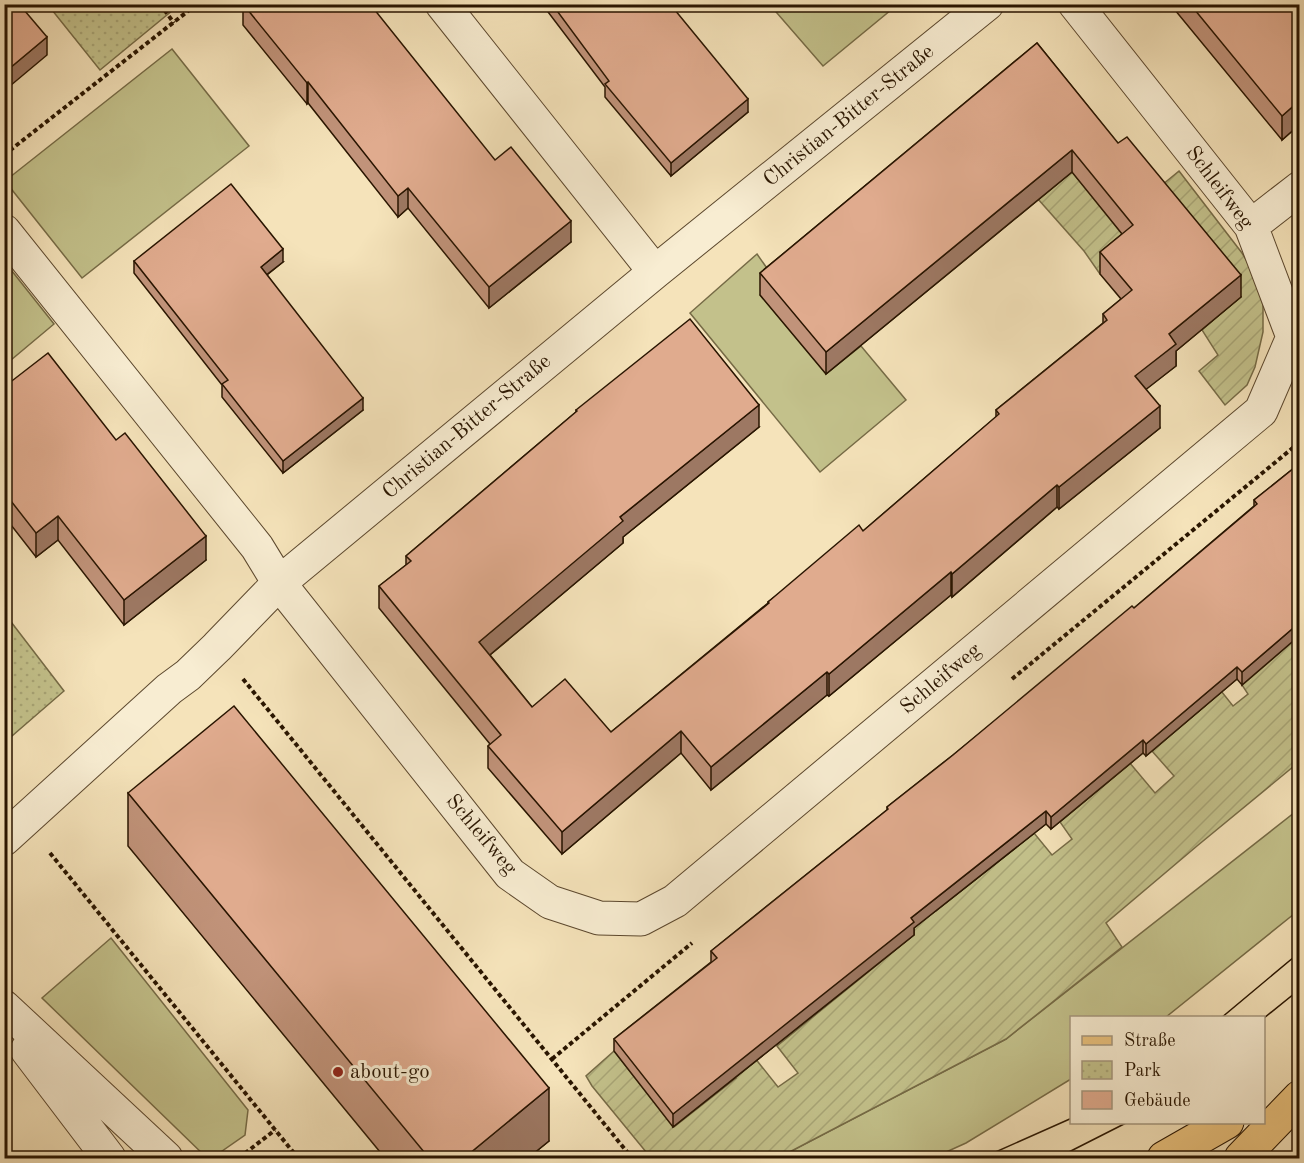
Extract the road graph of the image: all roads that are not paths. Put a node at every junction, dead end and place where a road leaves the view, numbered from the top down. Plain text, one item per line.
1 (442, 4) edge
2 (987, 4) edge
3 (1075, 4) edge
4 (1299, 188) edge
5 (1251, 226) junction
6 (4, 231) edge
7 (655, 272) junction
8 (279, 583) junction
9 (14, 830) edge
10 (4, 1007) edge
11 (4, 1023) edge
12 (1299, 1082) edge
13 (1299, 1097) edge
14 (1265, 1101) edge
15 (1224, 1124) edge
16 (109, 1158) edge
17 (166, 1158) edge
18 (1164, 1158) edge
19 (1241, 1158) edge

1 - 7 street
2 - 7 street, Christian-Bitter-Straße
3 - 5 street, Schleifweg
4 - 5 street
5 - 8 street, Schleifweg
6 - 8 street
7 - 8 street, Christian-Bitter-Straße
8 - 9 street, Christian-Bitter-Straße
10 - 17 street
11 - 16 street
12 - 14 main road
13 - 19 main road
15 - 18 main road

